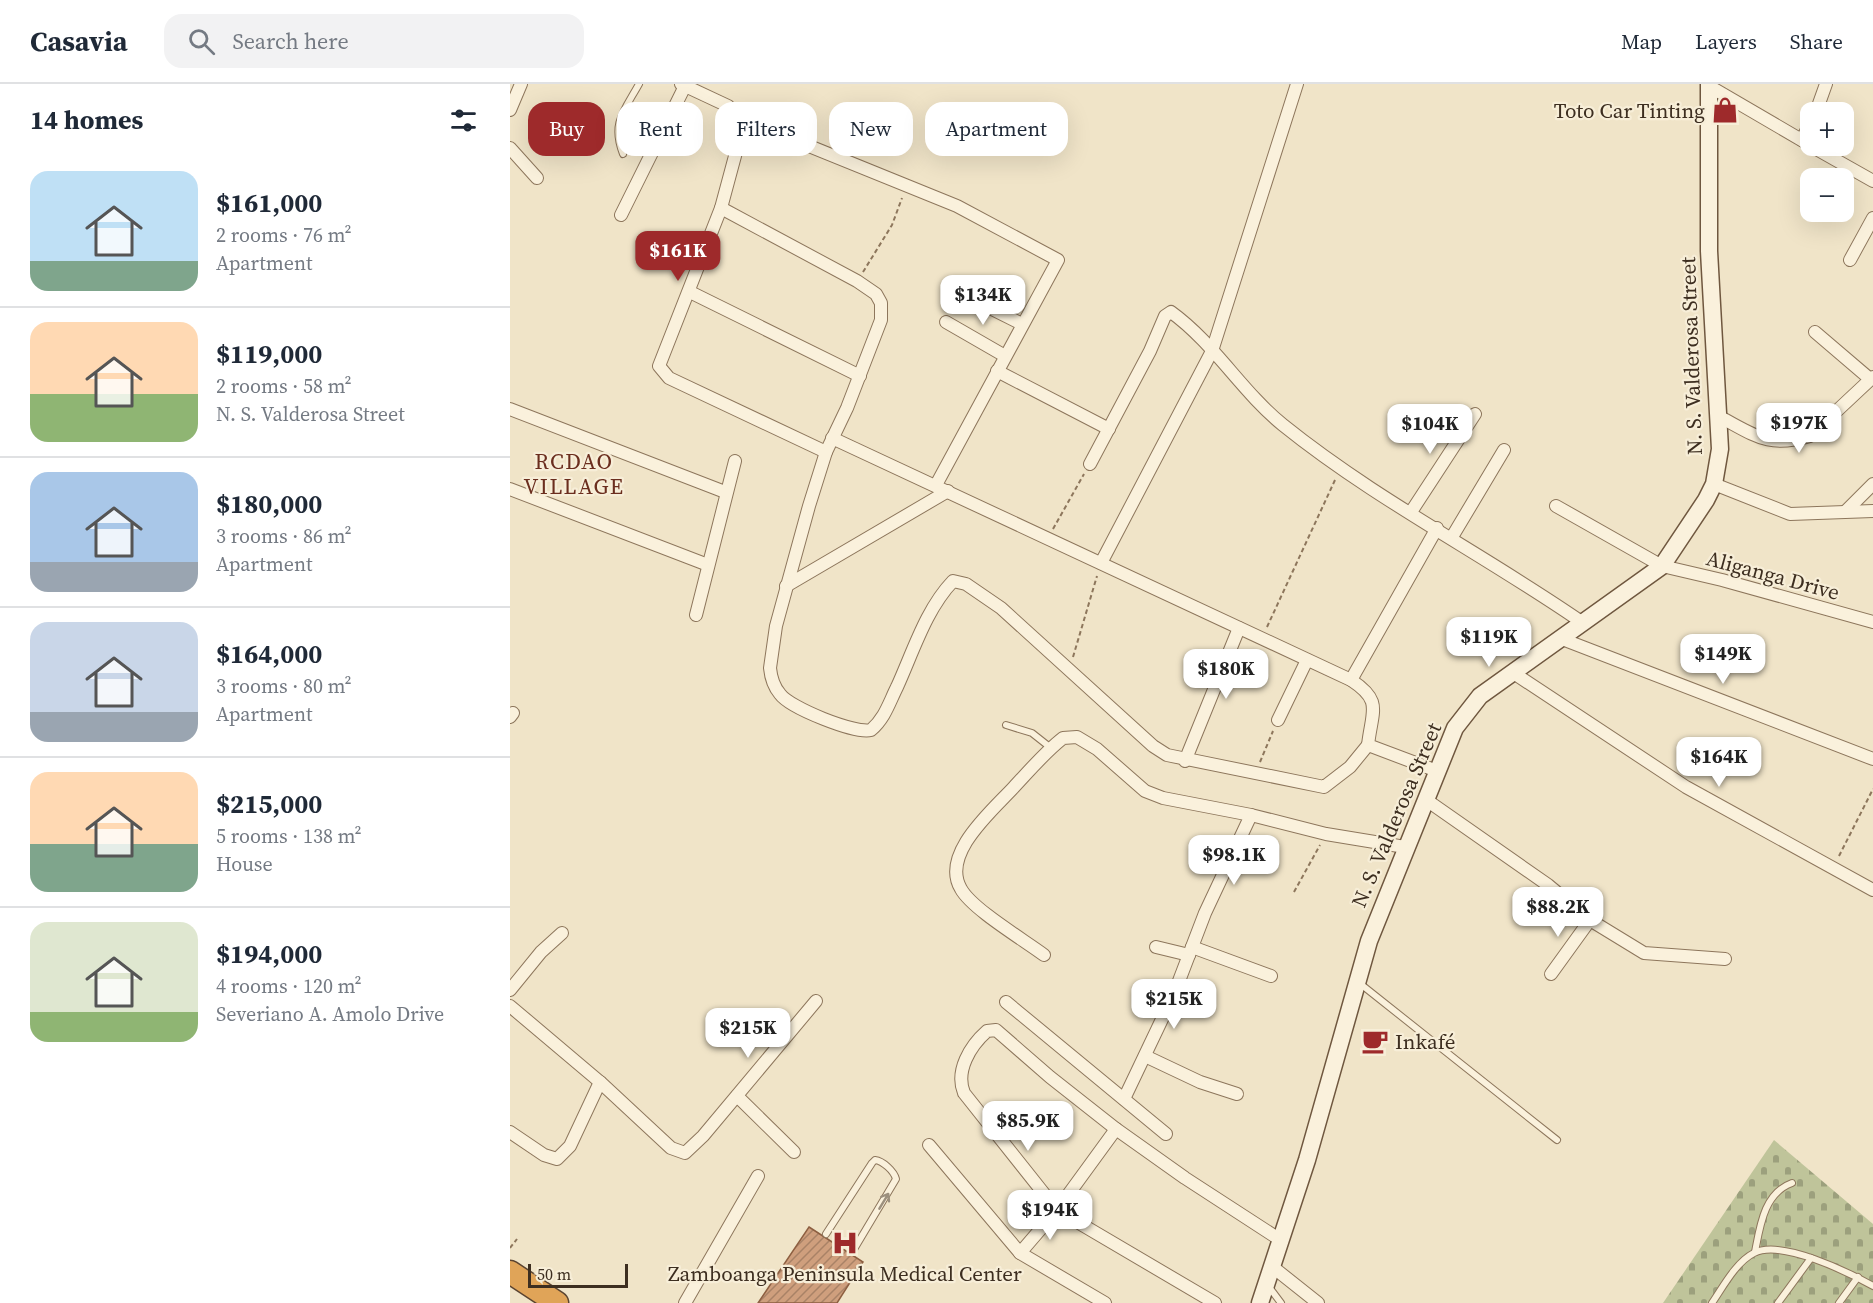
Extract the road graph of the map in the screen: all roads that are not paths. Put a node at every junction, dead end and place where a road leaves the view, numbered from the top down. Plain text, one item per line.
1 (521, 84) edge
2 (639, 84) edge
3 (1297, 84) edge
4 (1826, 84) edge
5 (683, 85) edge
6 (1709, 85) edge
7 (629, 102) edge
8 (719, 102) edge
9 (1820, 102) edge
10 (510, 110) edge
11 (1800, 139) edge
12 (510, 148) edge
13 (817, 150) edge
14 (735, 156) edge
15 (1829, 156) edge
16 (537, 178) dead end
17 (1873, 181) edge
18 (722, 208) junction
19 (621, 215) dead end
20 (1873, 218) edge
21 (1850, 260) dead end
22 (948, 287) dead end
23 (690, 292) junction
24 (946, 322) dead end
25 (1022, 324) junction
26 (1815, 332) dead end
27 (1212, 351) junction
28 (1005, 356) junction
29 (997, 371) junction
30 (860, 376) junction
31 (1872, 378) edge
32 (510, 409) edge
33 (1475, 414) dead end
34 (1720, 417) junction
35 (1109, 429) junction
36 (832, 438) junction
37 (1504, 450) dead end
38 (826, 452) junction
39 (735, 461) dead end
40 (1090, 464) road end
41 (1714, 484) junction
42 (1873, 484) edge
43 (936, 485) junction
44 (510, 489) edge
45 (948, 491) junction
46 (725, 492) junction
47 (1556, 506) dead end
48 (1846, 511) junction
49 (1873, 511) edge
50 (1411, 512) junction
51 (1437, 528) junction
52 (1452, 537) junction
53 (1101, 563) junction
54 (708, 565) junction
55 (1662, 566) junction
56 (786, 586) junction
57 (696, 615) dead end
58 (1873, 622) edge
59 (1583, 623) junction
60 (1239, 628) junction
61 (1562, 639) junction
62 (1307, 660) junction
63 (1512, 672) junction
64 (1351, 680) junction
65 (1278, 720) road end
66 (1006, 725) dead end
67 (1368, 745) junction
68 (1051, 748) junction
69 (1873, 759) edge
70 (1185, 760) junction
71 (1437, 771) junction
72 (1425, 799) junction
73 (1251, 814) junction
74 (1405, 847) junction
75 (1873, 890) edge
76 (1590, 920) junction
77 (562, 933) dead end
78 (1156, 947) dead end
79 (1190, 951) junction
80 (1044, 955) dead end
81 (1725, 959) dead end
82 (1551, 974) dead end
83 (1271, 976) dead end
84 (1358, 982) junction
85 (510, 990) edge
86 (816, 1001) dead end
87 (1006, 1002) dead end
88 (510, 1006) edge
89 (1145, 1056) junction
90 (600, 1082) junction
91 (1237, 1094) dead end
92 (737, 1096) junction
93 (1124, 1099) junction
94 (1116, 1129) junction
95 (510, 1132) edge
96 (1166, 1134) dead end
97 (1557, 1140) dead end
98 (929, 1145) dead end
99 (794, 1152) dead end
100 (758, 1176) dead end
101 (1792, 1183) dead end
102 (1057, 1210) junction
103 (826, 1234) dead end
104 (1282, 1241) junction
105 (853, 1251) dead end
106 (1755, 1252) junction
107 (1020, 1253) junction
108 (1811, 1258) junction
109 (1274, 1268) junction
110 (510, 1272) edge
111 (1858, 1277) junction
112 (1268, 1286) junction
113 (1873, 1286) edge
114 (549, 1301) edge
115 (685, 1303) edge
116 (1105, 1303) edge
117 (1215, 1303) edge
118 (1260, 1303) edge
119 (1281, 1303) edge
120 (1318, 1303) edge
121 (1712, 1303) edge
122 (1778, 1303) edge
123 (1839, 1303) edge

1 - 10 street
2 - 7 lane
3 - 27 street
4 - 9 street
5 - 8 street
5 - 19 street
6 - 11 street
6 - 34 main road, N. S. Valderosa Street
12 - 16 street
13 - 25 street
14 - 18 street
15 - 17 street
18 - 23 street
18 - 30 street
20 - 21 street
22 - 25 street
23 - 30 street
23 - 38 street
24 - 28 street
25 - 28 street
26 - 31 street
27 - 35 street
27 - 50 street
27 - 53 street
28 - 29 street
29 - 35 street
29 - 43 street
30 - 36 street
31 - 34 street
32 - 46 street
33 - 50 street
34 - 41 main road, N. S. Valderosa Street
35 - 40 street
36 - 38 street
36 - 43 street
37 - 52 street
38 - 56 street
39 - 46 street
41 - 48 street
41 - 55 main road, N. S. Valderosa Street
42 - 48 street
43 - 45 street
44 - 54 street
45 - 53 street
45 - 56 street
46 - 54 street
47 - 55 street, Aliganga Drive
48 - 49 street
50 - 51 street
51 - 52 street
51 - 64 street
52 - 59 street
53 - 60 street
54 - 57 street
55 - 58 street, Aliganga Drive
55 - 59 main road, N. S. Valderosa Street
56 - 70 street
59 - 61 main road, N. S. Valderosa Street
60 - 62 street
60 - 70 street
61 - 63 main road, N. S. Valderosa Street
61 - 69 street
62 - 64 street
62 - 65 street
63 - 71 main road, N. S. Valderosa Street
63 - 75 street
64 - 67 street
66 - 68 lane
67 - 70 street
67 - 71 street
68 - 73 street
68 - 80 street
71 - 72 main road, N. S. Valderosa Street
72 - 74 main road, N. S. Valderosa Street
72 - 76 street
73 - 74 street
73 - 79 street
74 - 84 main road, N. S. Valderosa Street
76 - 81 street
76 - 82 street
77 - 85 street
78 - 79 street
79 - 83 street
79 - 89 street
84 - 97 lane
84 - 104 main road, N. S. Valderosa Street
86 - 92 street
87 - 93 street
88 - 90 street
89 - 91 street
89 - 93 street
90 - 92 street
90 - 95 street
92 - 99 street
93 - 96 street
94 - 102 street
94 - 102 street
94 - 104 street
98 - 107 street
100 - 115 street
101 - 106 lane
102 - 107 street
102 - 117 street
105 -> 103 lane
104 - 109 main road, N. S. Valderosa Street
106 - 108 lane
106 - 121 lane
107 - 116 street
108 - 111 lane
108 - 122 lane
109 - 112 main road, N. S. Valderosa Street
109 - 120 street
110 - 114 highway
111 - 113 lane
111 - 123 lane
112 - 118 main road, N. S. Valderosa Street
112 - 119 lane

